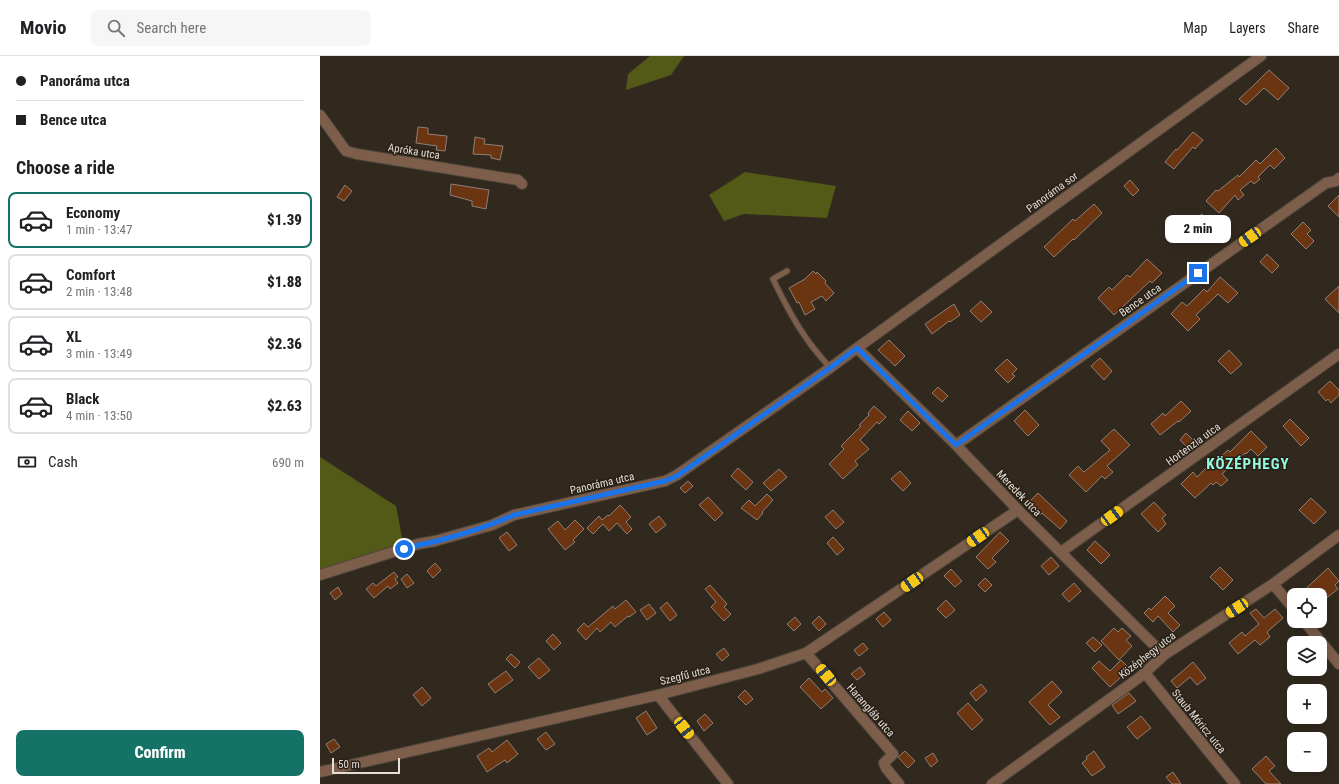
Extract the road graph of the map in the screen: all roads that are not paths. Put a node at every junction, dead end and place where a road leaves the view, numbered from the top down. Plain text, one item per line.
1 (1261, 56) edge
2 (320, 115) edge
3 (1338, 180) edge
4 (522, 184) dead end
5 (787, 271) dead end
6 (857, 348) junction
7 (1339, 354) edge
8 (830, 368) junction
9 (956, 445) junction
10 (1018, 510) junction
11 (1339, 535) edge
12 (1061, 552) junction
13 (320, 575) edge
14 (1273, 584) junction
15 (1287, 601) edge
16 (1310, 628) edge
17 (806, 653) junction
18 (1164, 655) junction
19 (1339, 664) edge
20 (1145, 673) junction
21 (658, 695) junction
22 (320, 772) edge
23 (728, 784) edge
24 (899, 784) edge
25 (992, 784) edge
26 (1236, 784) edge

1 - 6 street, Panoráma sor
2 - 4 street, Apróka utca
3 - 9 street, Bence utca
5 - 8 lane
6 - 8 street, Panoráma utca
6 - 9 street, Meredek utca
7 - 12 street, Hortenzia utca
8 - 13 street, Panoráma utca
9 - 10 street, Meredek utca
10 - 12 street, Meredek utca
10 - 17 street, Szegfű utca
11 - 14 street, Középhegy utca
12 - 18 street, Meredek utca
14 - 15 street
14 - 18 street, Középhegy utca
16 - 19 street
17 - 21 street, Szegfű utca
17 - 24 street, Harangláb utca
18 - 20 street, Középhegy utca
20 - 25 street, Középhegy utca
20 - 26 street, Staub Móricz utca
21 - 22 street, Szegfű utca
21 - 23 street

